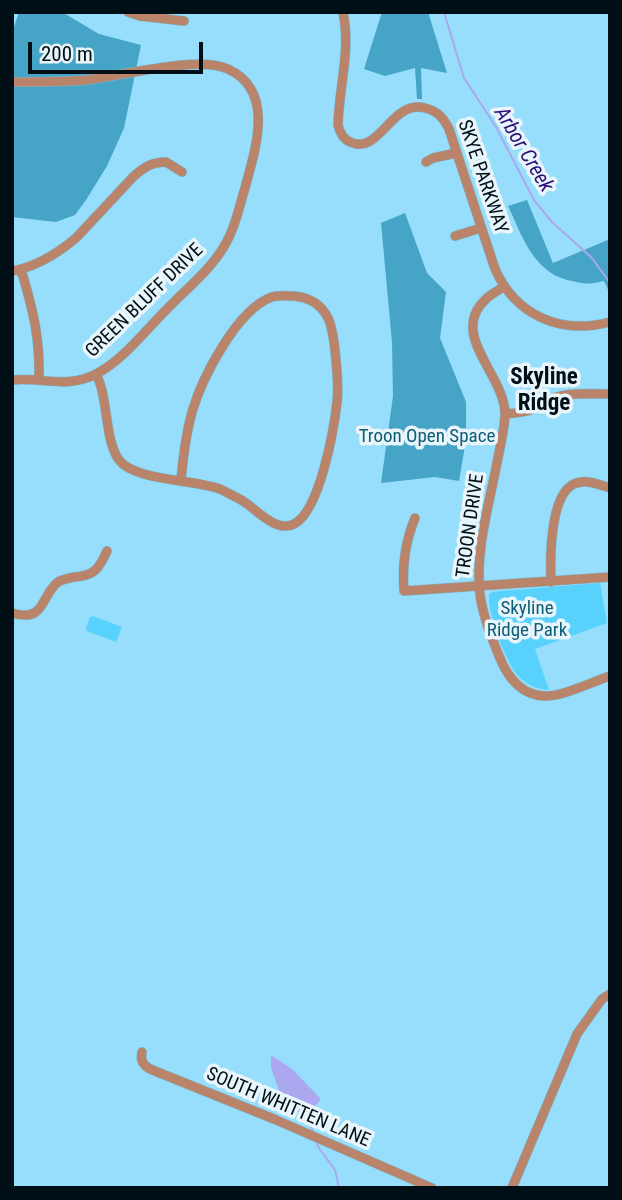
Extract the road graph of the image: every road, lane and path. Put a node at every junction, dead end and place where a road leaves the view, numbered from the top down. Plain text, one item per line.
1 (128, 12) edge
2 (343, 12) edge
3 (184, 21) dead end
4 (12, 82) edge
5 (456, 153) junction
6 (426, 162) dead end
7 (181, 172) dead end
8 (481, 228) junction
9 (455, 236) dead end
10 (15, 271) edge
11 (503, 286) junction
12 (610, 322) edge
13 (96, 374) junction
14 (12, 380) edge
15 (39, 380) junction
16 (610, 394) edge
17 (505, 414) junction
18 (181, 480) junction
19 (610, 488) edge
20 (415, 518) dead end
21 (107, 551) dead end
22 (610, 577) edge
23 (551, 582) junction
24 (480, 587) junction
25 (12, 613) edge
26 (610, 676) edge
27 (610, 994) edge
28 (142, 1052) dead end
29 (432, 1188) edge
30 (512, 1188) edge

1 - 3 street
2 - 5 street, SKYE PARKWAY
4 - 13 street, GREEN BLUFF DRIVE
5 - 6 street
5 - 8 street, SKYE PARKWAY
7 - 10 street
8 - 9 street
8 - 11 street, SKYE PARKWAY
10 - 15 street
11 - 12 street, SKYE PARKWAY
11 - 17 street, TROON DRIVE
13 - 15 street, GREEN BLUFF DRIVE
13 - 18 street
14 - 15 street, GREEN BLUFF DRIVE
16 - 17 street
17 - 24 street, TROON DRIVE
18 - 18 street
19 - 23 street
20 - 24 street
21 - 25 street
22 - 23 street
23 - 24 street
24 - 26 street, TROON DRIVE
27 - 30 street
28 - 29 street, SOUTH WHITTEN LANE

